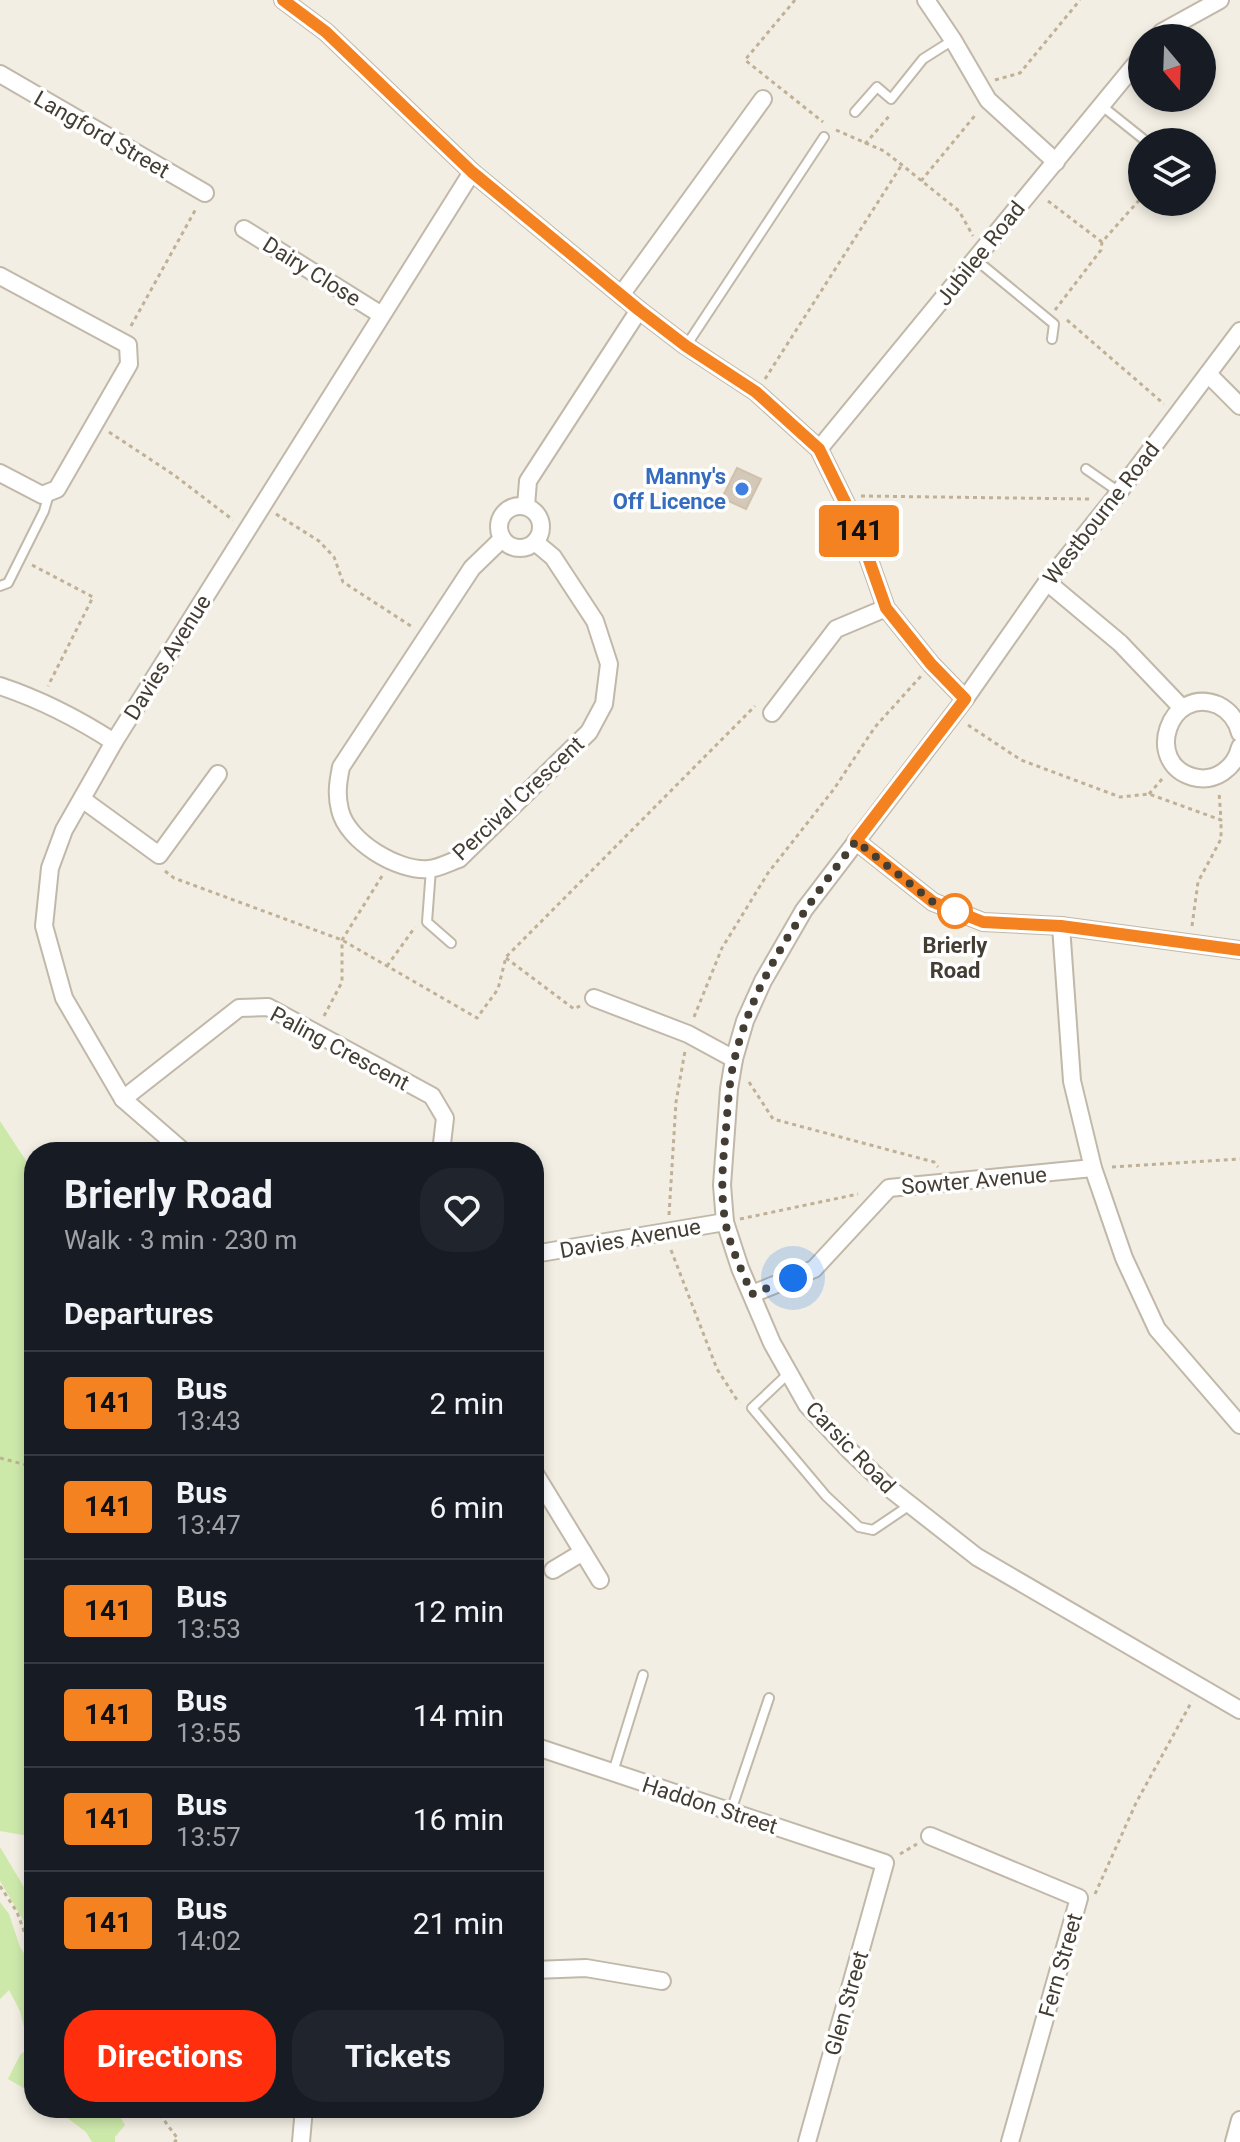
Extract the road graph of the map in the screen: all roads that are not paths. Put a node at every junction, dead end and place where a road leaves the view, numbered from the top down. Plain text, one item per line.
1 (283, 0) edge
2 (926, 0) edge
3 (1220, 0) edge
4 (1176, 24) edge
5 (953, 40) junction
6 (0, 74) edge
7 (1128, 74) edge
8 (763, 99) dead end
9 (1102, 106) junction
10 (855, 112) dead end
11 (1130, 128) edge
12 (824, 137) dead end
13 (1056, 162) junction
14 (472, 172) junction
15 (205, 193) road end
16 (244, 229) dead end
17 (975, 259) junction
18 (0, 276) edge
19 (621, 295) junction
20 (639, 310) junction
21 (380, 314) junction
22 (1240, 331) edge
23 (1052, 339) dead end
24 (686, 346) junction
25 (1208, 374) junction
26 (1240, 406) edge
27 (819, 449) junction
28 (1086, 469) dead end
29 (0, 473) edge
30 (50, 494) junction
31 (1116, 496) junction
32 (526, 506) junction
33 (502, 539) junction
34 (535, 542) junction
35 (1047, 582) junction
36 (0, 586) edge
37 (886, 608) junction
38 (0, 686) edge
39 (965, 699) junction
40 (1182, 708) junction
41 (772, 713) road end
42 (1240, 733) edge
43 (114, 742) junction
44 (1240, 747) edge
45 (218, 774) dead end
46 (82, 799) junction
47 (856, 841) junction
48 (431, 869) junction
49 (1061, 926) junction
50 (451, 943) dead end
51 (1240, 950) edge
52 (594, 998) road end
53 (734, 1059) junction
54 (123, 1099) junction
55 (172, 1142) edge
56 (442, 1142) edge
57 (1093, 1168) junction
58 (725, 1222) junction
59 (544, 1252) edge
60 (752, 1294) junction
61 (789, 1373) junction
62 (1240, 1425) edge
63 (544, 1488) edge
64 (910, 1505) junction
65 (583, 1552) junction
66 (553, 1570) dead end
67 (600, 1580) dead end
68 (643, 1675) dead end
69 (769, 1698) dead end
70 (1240, 1710) edge
71 (544, 1749) edge
72 (612, 1773) junction
73 (731, 1812) junction
74 (930, 1836) road end
75 (885, 1863) joint
76 (544, 1970) edge
77 (662, 1981) dead end
78 (303, 2118) edge
79 (1240, 2120) edge
80 (301, 2142) edge
81 (807, 2142) edge
82 (1010, 2142) edge
83 (1234, 2142) edge

1 - 14 street
2 - 5 street
3 - 4 street
5 - 10 lane
5 - 13 street
6 - 15 street, Langford Street
7 - 9 street, Jubilee Road
8 - 19 street
9 - 11 lane
9 - 13 street, Jubilee Road
12 - 24 lane
13 - 17 street, Jubilee Road
14 - 19 street
14 - 21 street, Davies Avenue
16 - 21 street, Dairy Close
17 - 23 lane
17 - 27 street, Jubilee Road
18 - 30 street
19 - 20 street
20 - 24 street
20 - 32 street
21 - 43 street, Davies Avenue
22 - 25 street, Westbourne Road
24 - 27 street
25 - 26 street
25 - 31 street, Westbourne Road
27 - 37 street
28 - 31 lane
29 - 30 street
30 - 36 lane
31 - 35 street, Westbourne Road
32 - 33 street, Percival Crescent
32 - 34 street
33 - 34 street
33 - 48 street, Percival Crescent
34 - 48 street, Percival Crescent
35 - 39 street, Westbourne Road
35 - 40 street
37 - 39 street
37 - 41 street
38 - 43 street
39 - 47 street, Carsic Road
40 - 42 street
40 - 44 street
43 - 46 street, Davies Avenue
45 - 46 street
46 - 54 street, Davies Avenue
47 - 49 street
47 - 53 street, Carsic Road
48 - 50 lane
49 - 51 street
49 - 57 street
52 - 53 street
53 - 58 street, Carsic Road
54 - 55 street, Davies Avenue
54 - 56 street, Paling Crescent
57 - 60 street, Sowter Avenue
57 - 62 street
58 - 59 street, Davies Avenue
58 - 60 street, Carsic Road
60 - 61 street, Carsic Road
61 - 64 street, Carsic Road
61 - 64 lane
63 - 65 street
64 - 70 street, Carsic Road
65 - 66 street
65 - 67 street
68 - 72 lane
69 - 73 lane
71 - 72 street, Haddon Street
72 - 73 street, Haddon Street
73 - 75 street, Haddon Street
74 - 82 street, Fern Street
75 - 81 street, Glen Street
76 - 77 street
78 - 80 street
79 - 83 street

